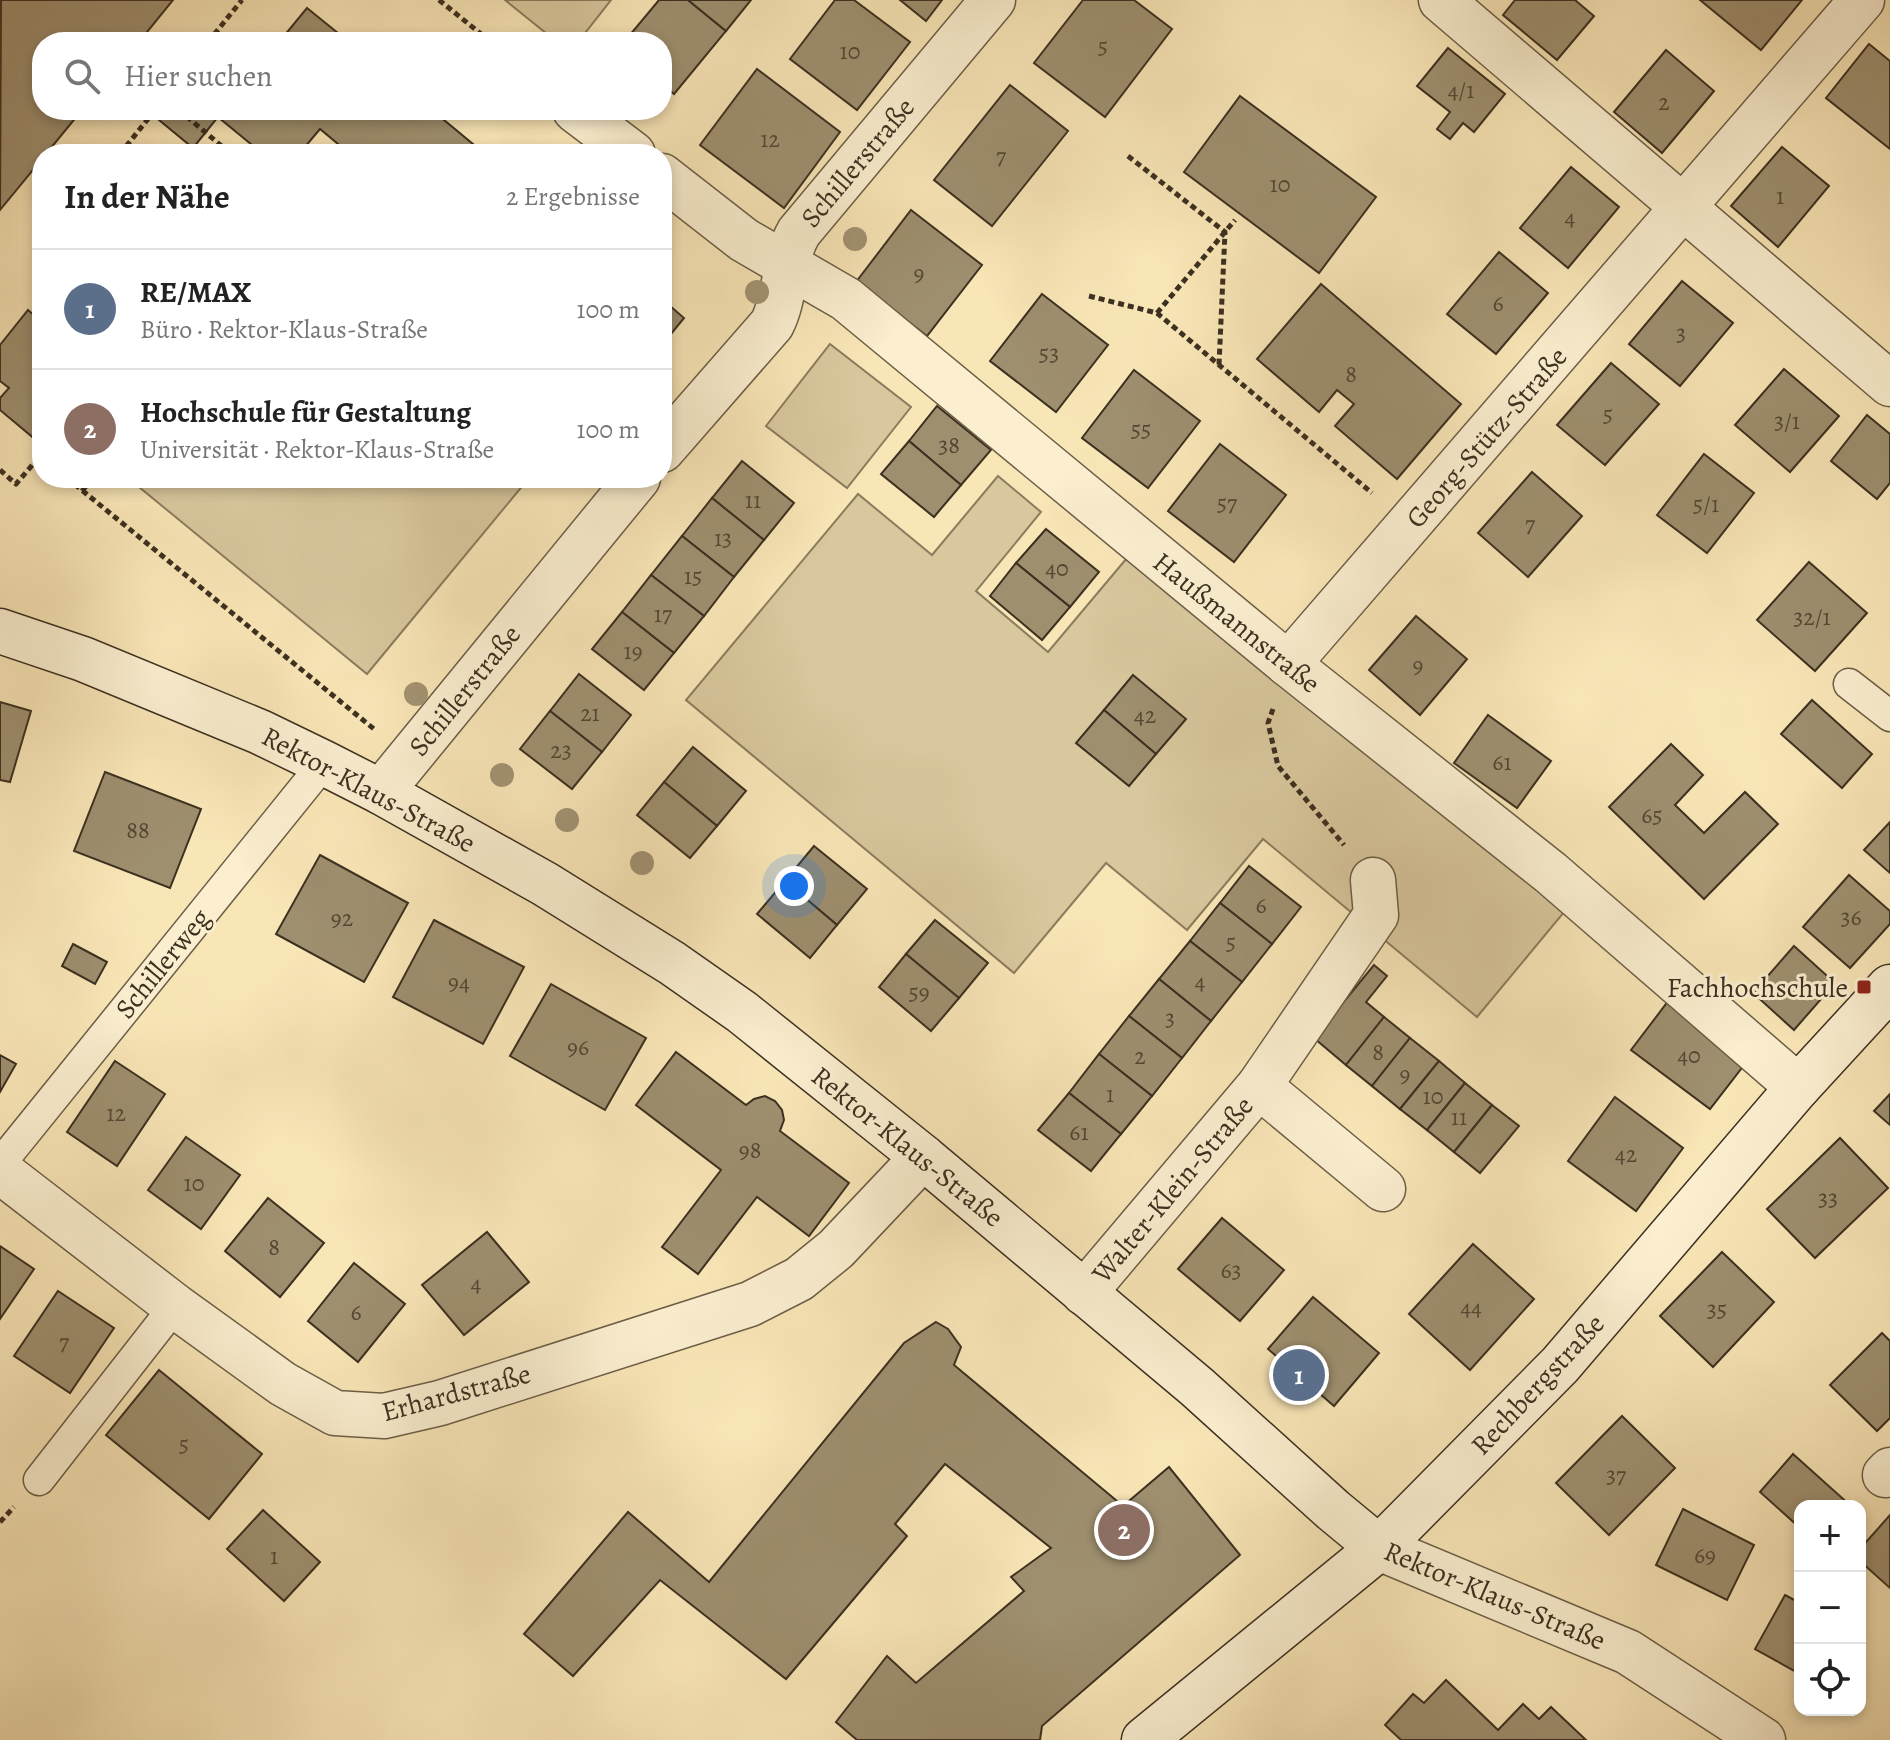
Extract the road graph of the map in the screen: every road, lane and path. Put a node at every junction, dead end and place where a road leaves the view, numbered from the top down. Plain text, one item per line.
1 (242, 0) edge
2 (439, 0) edge
3 (993, 0) edge
4 (1441, 0) edge
5 (1862, 0) edge
6 (216, 32) edge
7 (479, 32) edge
8 (147, 120) edge
9 (191, 120) edge
10 (588, 120) edge
11 (128, 144) edge
12 (219, 144) edge
13 (620, 144) edge
14 (1128, 156) dead end
15 (672, 184) edge
16 (1683, 207) junction
17 (1235, 220) dead end
18 (1225, 232) junction
19 (787, 263) junction
20 (1089, 296) dead end
21 (1157, 313) junction
22 (1219, 366) junction
23 (1890, 384) edge
24 (672, 439) edge
25 (32, 465) edge
26 (0, 470) edge
27 (79, 488) edge
28 (85, 488) edge
29 (630, 488) edge
30 (82, 491) junction
31 (1410, 525) junction
32 (0, 631) edge
33 (1288, 664) junction
34 (1849, 684) dead end
35 (1890, 716) edge
36 (408, 758) junction
37 (324, 763) junction
38 (381, 792) junction
39 (1373, 880) joint
40 (1890, 987) edge
41 (1259, 1086) junction
42 (1798, 1087) junction
43 (923, 1157) junction
44 (0, 1164) edge
45 (0, 1171) edge
46 (1383, 1189) dead end
47 (1084, 1293) junction
48 (175, 1306) junction
49 (39, 1480) dead end
50 (1379, 1548) junction
51 (1144, 1740) edge
52 (1763, 1740) edge

1 - 6 path
2 - 7 path
3 - 19 street, Schillerstraße
4 - 16 street
5 - 16 street, Georg-Stütz-Straße
8 - 11 path
9 - 12 path
10 - 13 street
14 - 18 path
15 - 19 street, Haußmannstraße
16 - 23 street
16 - 31 street, Georg-Stütz-Straße
17 - 18 path
18 - 21 path
18 - 22 path
19 - 24 street, Schillerstraße
19 - 33 street, Haußmannstraße
20 - 21 path
21 - 22 path
22 - 31 path
25 - 26 path
27 - 30 path
28 - 30 path
29 - 36 street, Schillerstraße
30 - 36 path
31 - 33 street, Georg-Stütz-Straße
32 - 37 street, Rektor-Klaus-Straße
33 - 39 path
33 - 42 street, Haußmannstraße
34 - 35 lane
36 - 38 street, Schillerstraße
37 - 38 street, Rektor-Klaus-Straße
37 - 44 lane, Schillerweg
38 - 43 street, Rektor-Klaus-Straße
39 - 41 street, Walter-Klein-Straße
40 - 42 street, Rechbergstraße
41 - 46 street, Walter-Klein-Straße
41 - 47 street, Walter-Klein-Straße
42 - 50 street, Rechbergstraße
43 - 47 street, Rektor-Klaus-Straße
43 - 48 street, Erhardstraße
45 - 48 street, Erhardstraße
47 - 50 street, Rektor-Klaus-Straße
48 - 49 lane
50 - 51 street, Rechbergstraße
50 - 52 street, Rektor-Klaus-Straße

